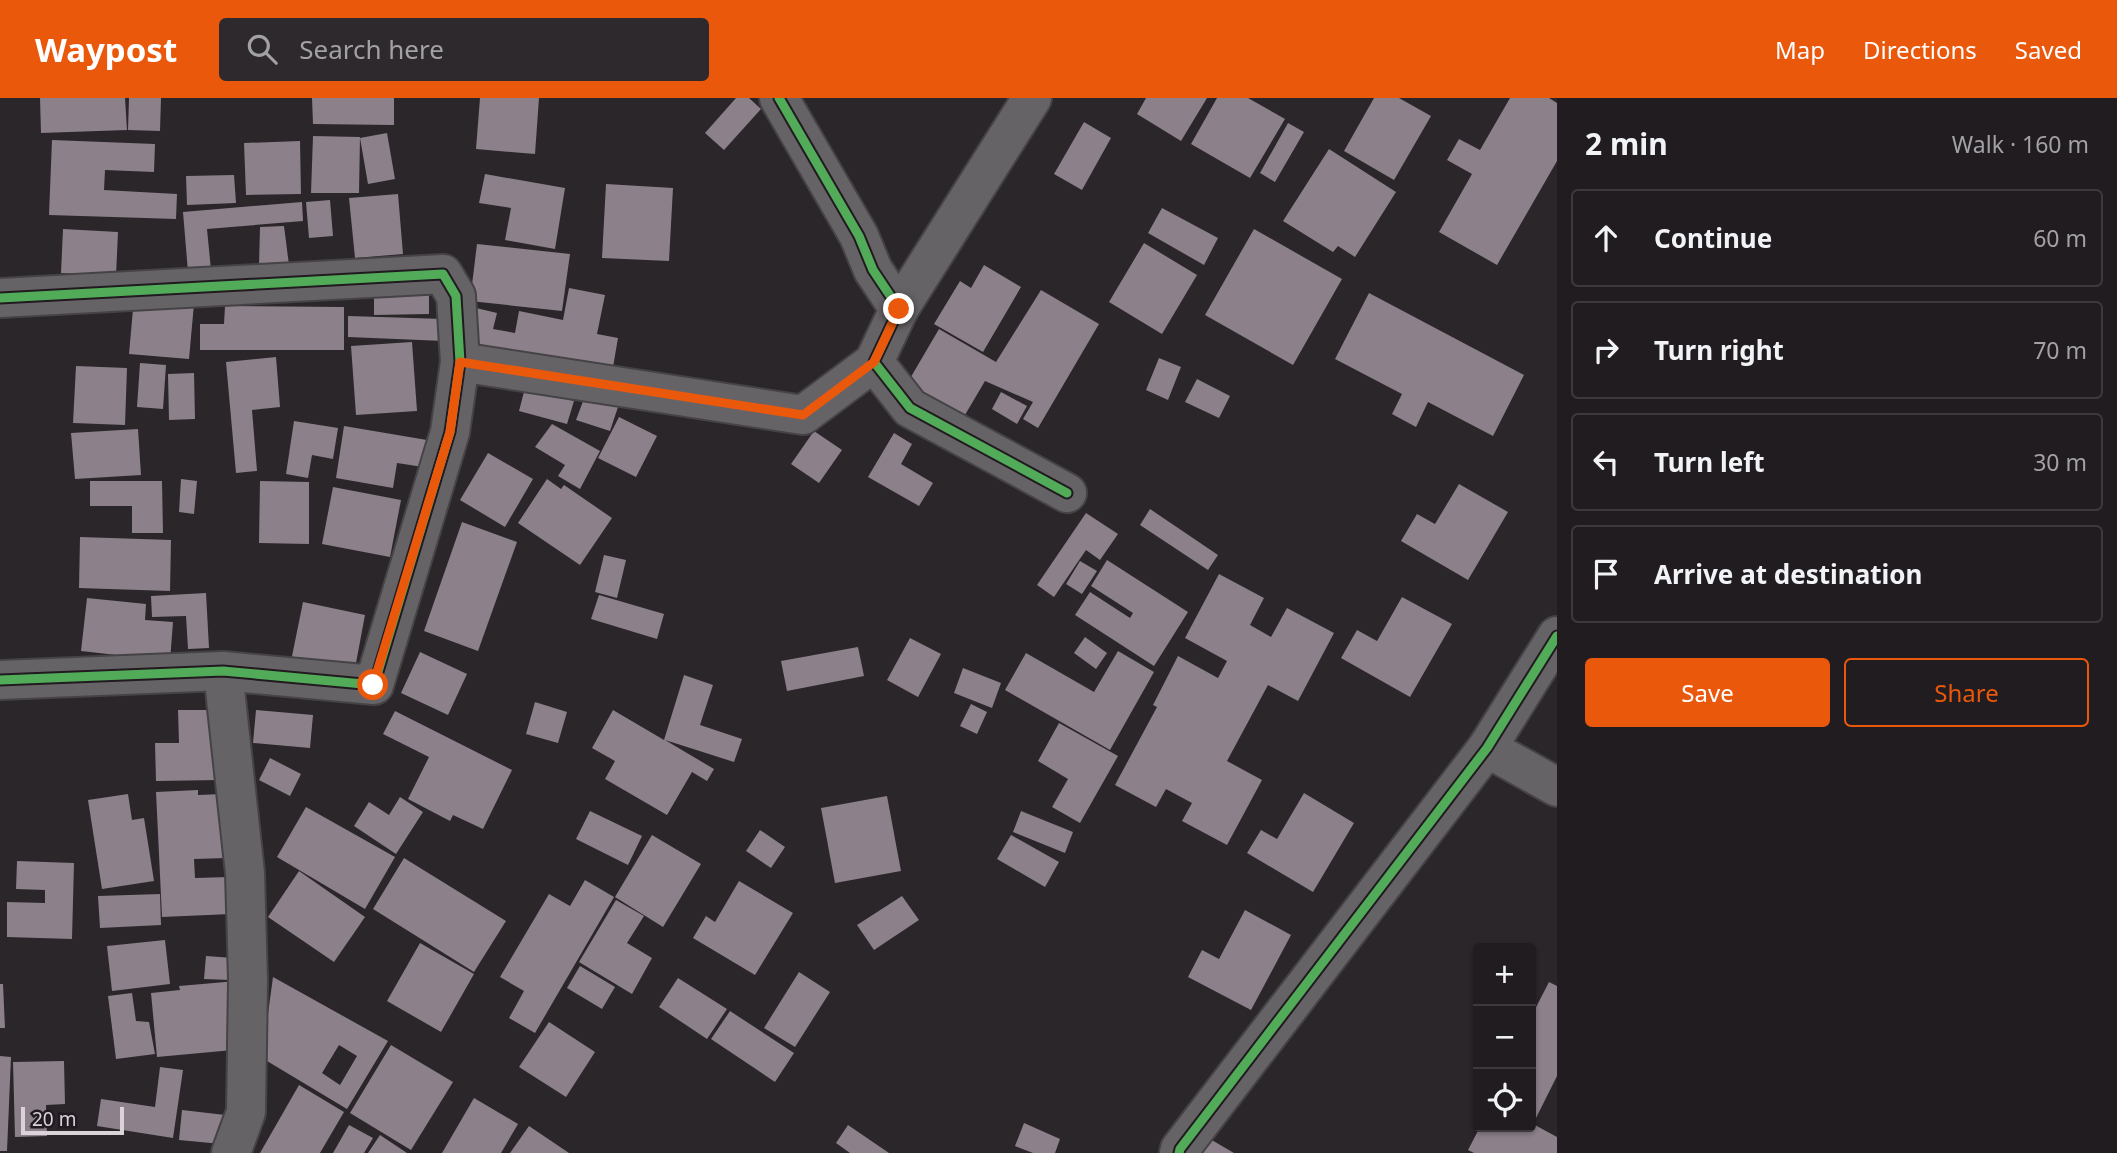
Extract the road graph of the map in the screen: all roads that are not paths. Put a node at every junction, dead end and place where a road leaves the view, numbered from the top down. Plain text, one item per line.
1 (779, 98) edge
2 (1032, 98) edge
3 (0, 298) edge
4 (899, 309) junction
5 (460, 362) junction
6 (874, 362) junction
7 (1067, 493) dead end
8 (1557, 636) edge
9 (223, 671) junction
10 (0, 680) edge
11 (1487, 748) junction
12 (1557, 787) edge
13 (1180, 1151) edge
14 (230, 1153) edge

1 - 4 street
2 - 4 street
3 - 5 street
4 - 6 street
5 - 6 street
5 - 9 street
6 - 7 street
8 - 11 street
9 - 10 street
9 - 14 street
11 - 12 street
11 - 13 street

